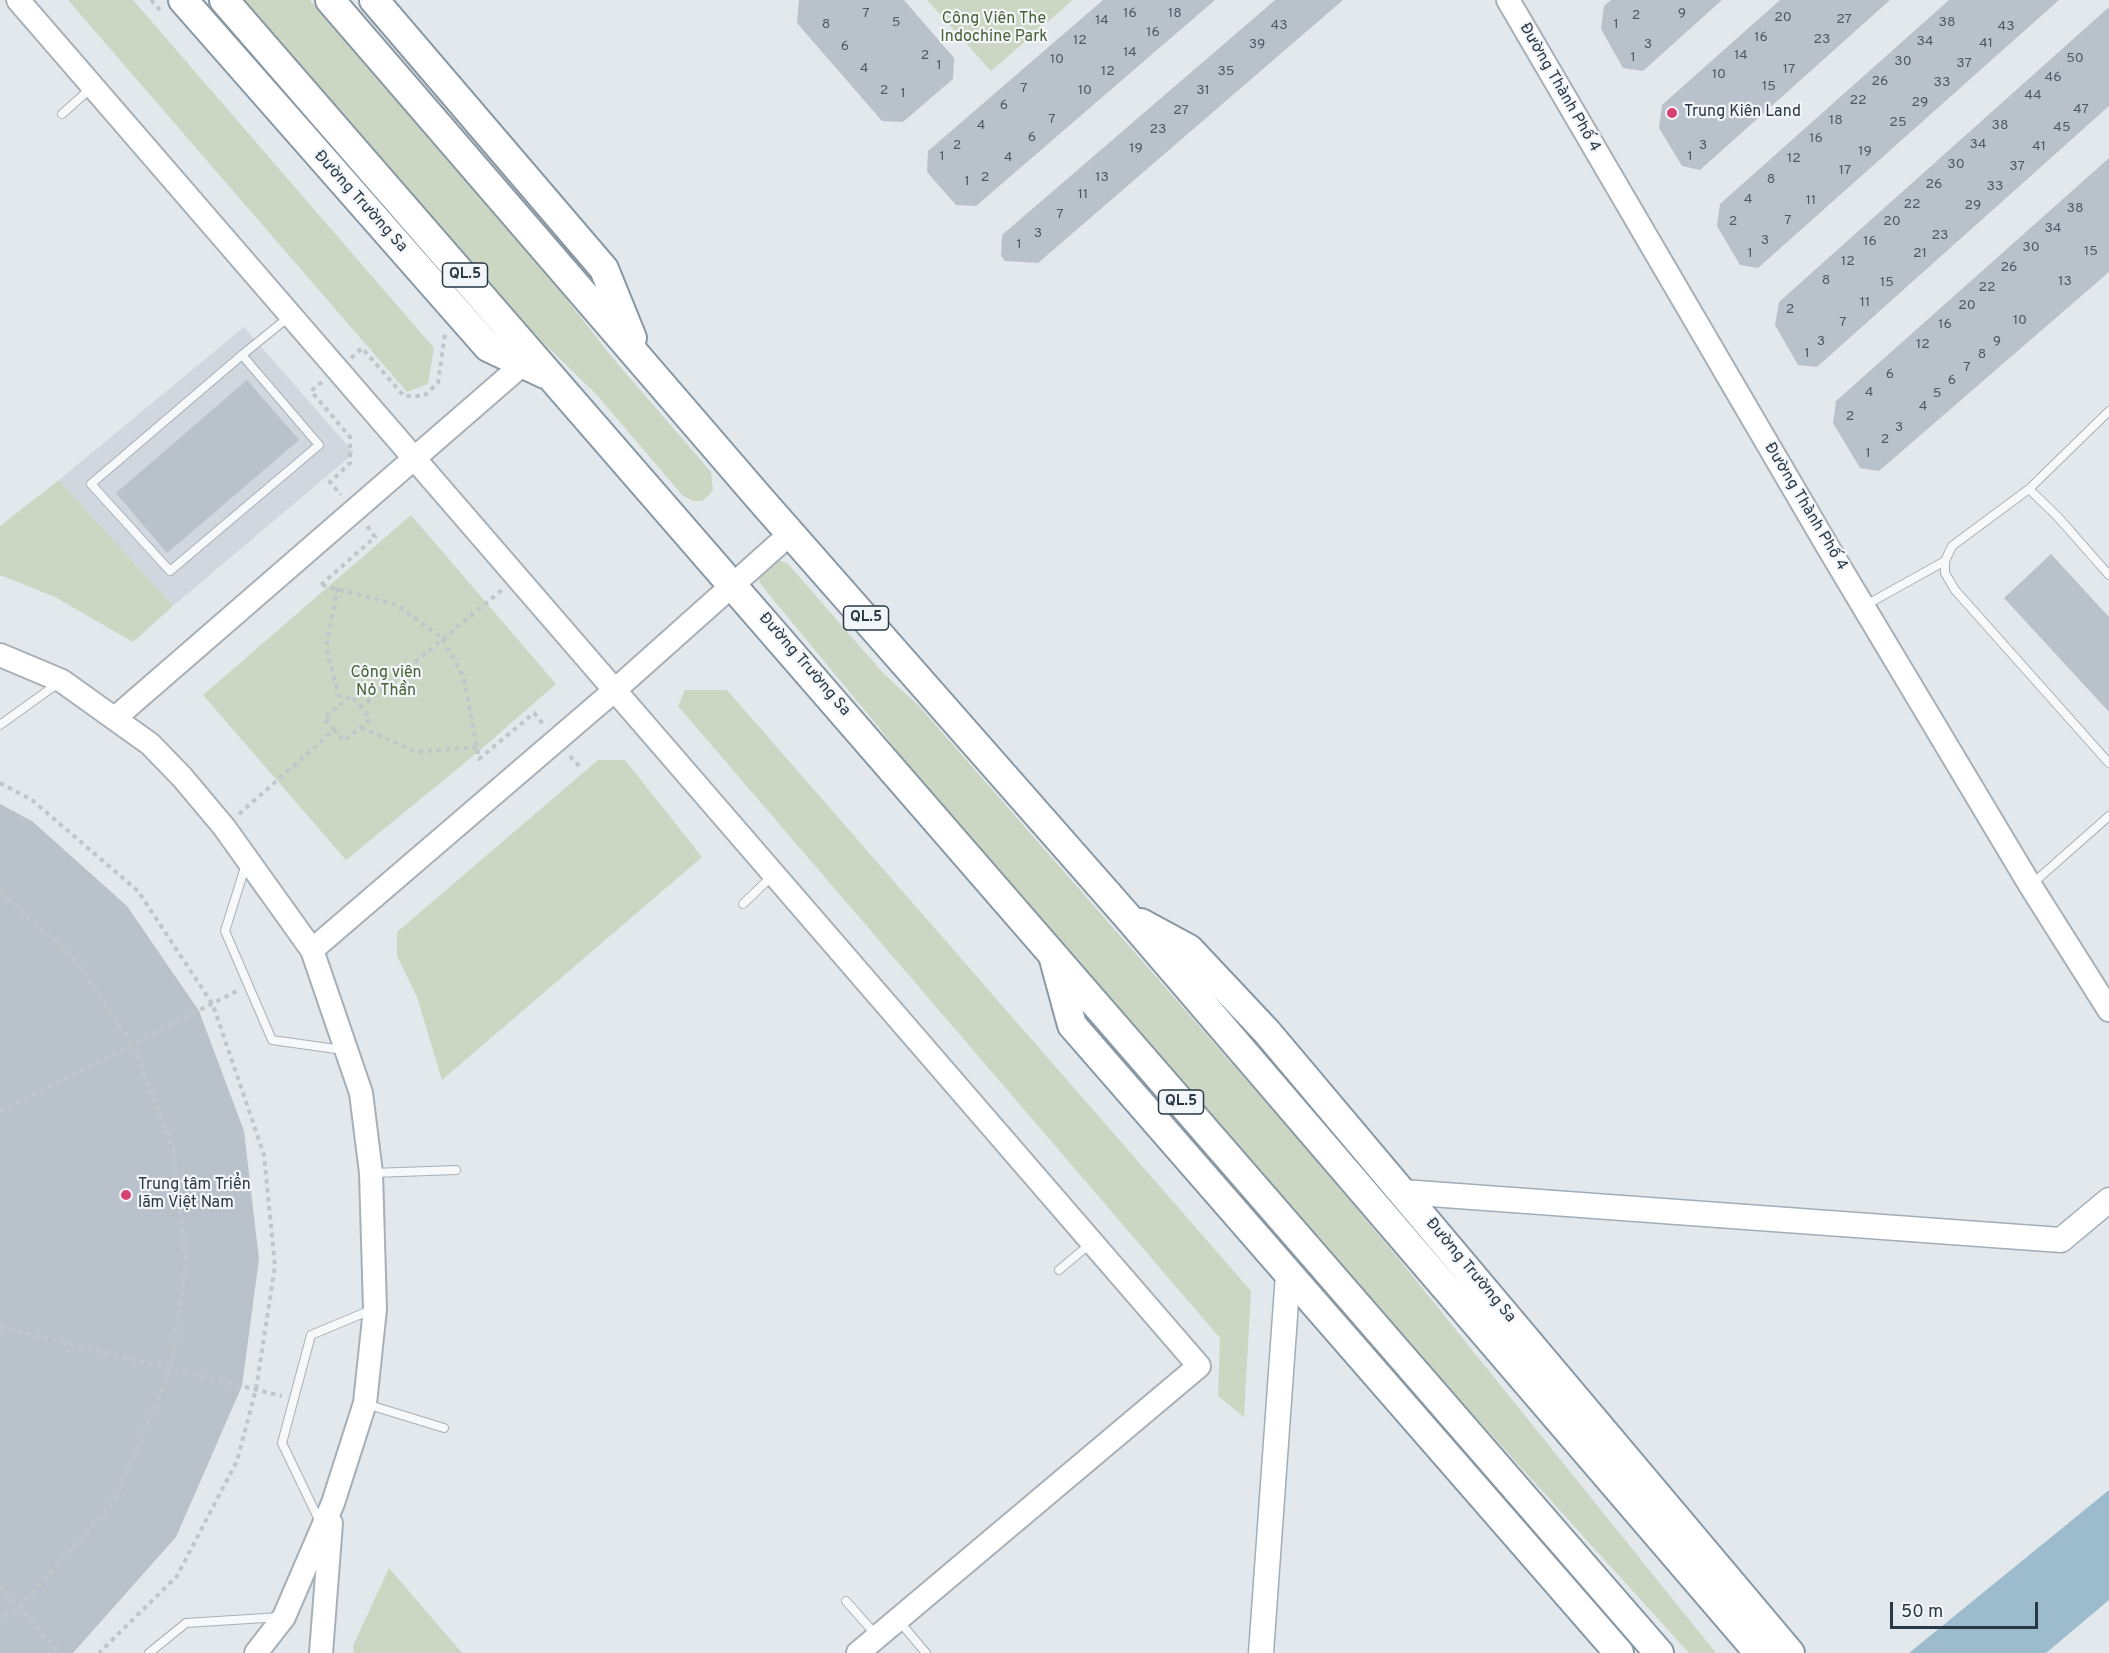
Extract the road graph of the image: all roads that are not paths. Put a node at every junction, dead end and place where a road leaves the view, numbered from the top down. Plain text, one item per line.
1 (18, 0) edge
2 (225, 0) edge
3 (330, 0) edge
4 (374, 0) edge
5 (1508, 0) edge
6 (175, 9) edge
7 (93, 87) junction
8 (62, 114) dead end
9 (533, 186) junction
10 (509, 207) junction
11 (437, 242) junction
12 (413, 261) junction
13 (291, 315) junction
14 (242, 355) junction
15 (641, 359) junction
16 (523, 364) junction
17 (555, 379) junction
18 (2109, 411) edge
19 (415, 458) junction
20 (2029, 489) junction
21 (791, 532) junction
22 (1945, 561) junction
23 (2109, 575) edge
24 (733, 584) junction
25 (1864, 606) junction
26 (0, 655) edge
27 (62, 681) junction
28 (615, 690) junction
29 (115, 718) junction
30 (0, 725) edge
31 (2109, 763) edge
32 (2109, 816) edge
33 (248, 860) junction
34 (774, 874) junction
35 (2030, 885) junction
36 (743, 904) dead end
37 (1126, 915) junction
38 (312, 950) junction
39 (1052, 952) junction
40 (2109, 1010) edge
41 (348, 1050) junction
42 (456, 1170) dead end
43 (371, 1173) junction
44 (1403, 1192) junction
45 (2109, 1200) edge
46 (1092, 1242) junction
47 (1059, 1270) dead end
48 (1288, 1274) junction
49 (375, 1309) junction
50 (365, 1403) junction
51 (444, 1428) dead end
52 (333, 1503) junction
53 (323, 1527) junction
54 (846, 1600) dead end
55 (284, 1617) junction
56 (898, 1620) junction
57 (877, 1636) junction
58 (149, 1653) edge
59 (256, 1653) edge
60 (321, 1653) edge
61 (858, 1653) edge
62 (926, 1653) edge
63 (1261, 1653) edge
64 (1619, 1653) edge
65 (1659, 1653) edge
66 (1759, 1653) edge
67 (1790, 1653) edge

1 - 7 street
2 - 11 highway, Đường Trường Sa / QL.5
3 - 10 highway, Đường Trường Sa / QL.5
4 - 9 highway, Đường Trường Sa / QL.5
5 - 25 street, Đường Thành Phố 4
6 - 12 highway, Đường Trường Sa / QL.5
7 - 8 lane
7 - 13 street
9 - 10 highway
9 - 15 highway, Đường Trường Sa / QL.5
10 - 15 highway, Đường Trường Sa / QL.5
11 - 12 highway
11 - 17 highway, Đường Trường Sa / QL.5
12 - 16 highway, Đường Trường Sa / QL.5
13 - 14 lane
13 - 19 street
14 - 14 lane
15 - 21 highway, Đường Trường Sa / QL.5
16 - 17 highway, Đường Trường Sa / QL.5
16 - 19 street
17 - 24 highway, Đường Trường Sa / QL.5
18 - 20 lane
19 - 28 street
19 - 29 street
20 - 22 lane
20 - 23 lane
21 - 24 street
21 - 37 highway, Đường Trường Sa / QL.5
22 - 25 lane
22 - 31 lane
24 - 28 street
24 - 39 highway, Đường Trường Sa / QL.5
25 - 35 street, Đường Thành Phố 4
26 - 27 street
27 - 29 street
27 - 30 lane
28 - 34 street
28 - 38 street
29 - 33 street
32 - 35 lane
33 - 38 street
33 - 41 lane
34 - 36 lane
34 - 46 street
35 - 40 street, Đường Thành Phố 4
37 - 44 highway, Đường Trường Sa / QL.5
37 - 66 highway, Đường Trường Sa / QL.5
38 - 41 street
39 - 48 highway, Đường Trường Sa / QL.5
39 - 65 highway, Đường Trường Sa / QL.5
41 - 43 street
42 - 43 lane
43 - 49 street
44 - 45 main road
44 - 67 highway, Đường Trường Sa / QL.5
46 - 47 lane
46 - 56 street
48 - 63 main road
48 - 64 highway, Đường Trường Sa / QL.5
49 - 50 street
49 - 53 lane
50 - 51 lane
50 - 52 street
52 - 53 street
52 - 60 street
53 - 55 street
54 - 57 lane
55 - 58 lane
55 - 59 street
56 - 57 street
56 - 62 lane
57 - 61 street

